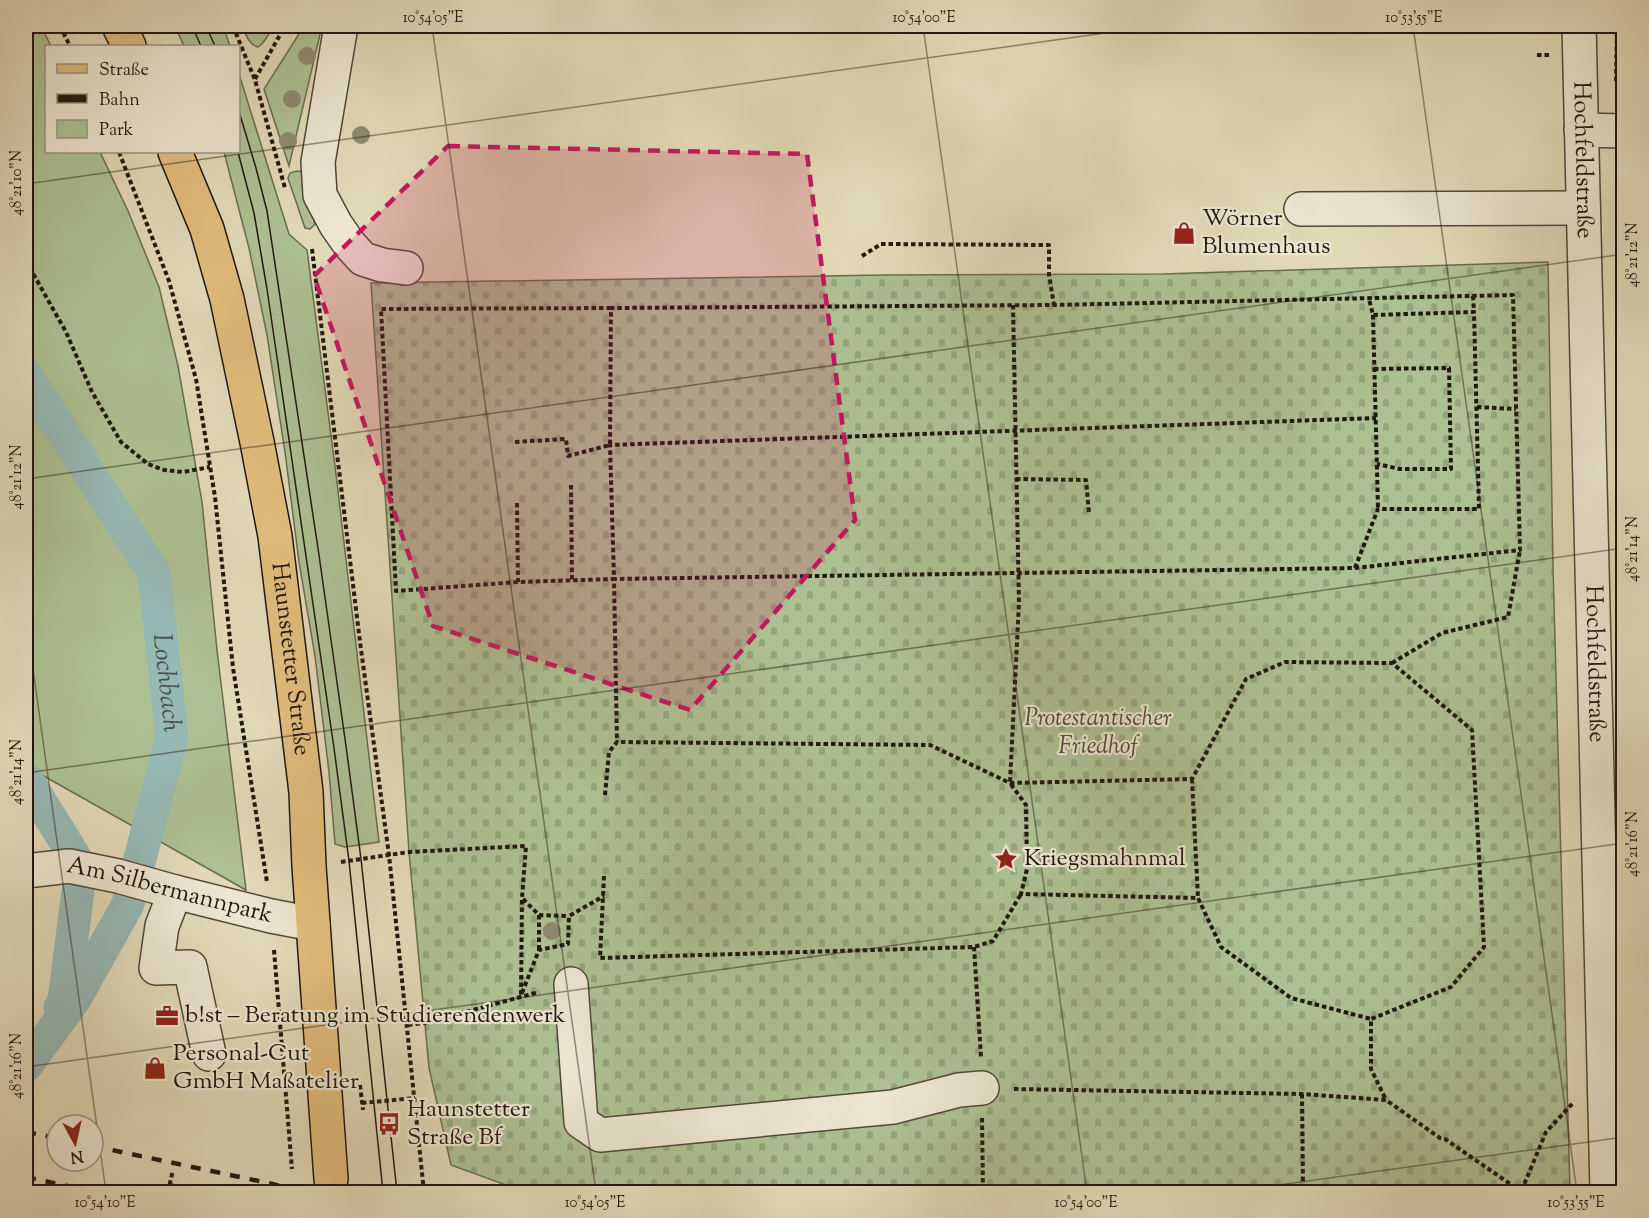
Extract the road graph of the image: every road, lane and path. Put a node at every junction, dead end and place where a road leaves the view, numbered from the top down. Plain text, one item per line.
1 (60, 26) edge
2 (119, 26) edge
3 (233, 26) edge
4 (285, 26) edge
5 (341, 26) edge
6 (1579, 26) edge
7 (70, 45) edge
8 (128, 45) edge
9 (255, 80) junction
10 (1581, 130) junction
11 (1623, 131) edge
12 (118, 153) edge
13 (175, 153) edge
14 (287, 196) dead end
15 (1301, 208) dead end
16 (1583, 208) junction
17 (311, 238) dead end
18 (862, 256) dead end
19 (26, 261) edge
20 (406, 268) dead end
21 (1473, 296) junction
22 (1369, 299) junction
23 (1013, 305) junction
24 (1054, 305) junction
25 (611, 308) junction
26 (1474, 312) junction
27 (1373, 315) junction
28 (1374, 369) junction
29 (1477, 407) junction
30 (1516, 409) junction
31 (1376, 418) junction
32 (1016, 431) junction
33 (515, 442) dead end
34 (610, 445) junction
35 (1377, 464) junction
36 (210, 467) junction
37 (1016, 479) junction
38 (571, 485) dead end
39 (517, 502) dead end
40 (1378, 509) junction
41 (1089, 513) dead end
42 (1520, 550) junction
43 (1355, 568) junction
44 (1019, 573) junction
45 (614, 579) junction
46 (572, 580) junction
47 (518, 582) junction
48 (1392, 663) junction
49 (617, 742) junction
50 (1192, 779) junction
51 (1010, 783) junction
52 (605, 795) dead end
53 (389, 855) junction
54 (335, 862) dead end
55 (26, 871) edge
56 (604, 876) dead end
57 (164, 889) junction
58 (1021, 894) junction
59 (604, 896) junction
60 (522, 898) junction
61 (1198, 898) junction
62 (539, 915) junction
63 (271, 916) junction
64 (569, 916) junction
65 (313, 924) junction
66 (974, 947) junction
67 (539, 950) junction
68 (600, 958) junction
69 (571, 984) junction
70 (521, 997) junction
71 (1371, 1019) junction
72 (408, 1025) junction
73 (209, 1054) dead end
74 (1604, 1079) junction
75 (982, 1088) junction
76 (1302, 1094) junction
77 (415, 1098) junction
78 (401, 1099) junction
79 (1386, 1100) junction
80 (362, 1103) dead end
81 (402, 1106) dead end
82 (292, 1169) dead end
83 (173, 1170) dead end
84 (331, 1179) dead end
85 (170, 1185) junction
86 (424, 1191) edge
87 (168, 1192) edge
88 (202, 1192) edge
89 (436, 1192) edge
90 (982, 1192) edge
91 (1303, 1192) edge
92 (1521, 1192) edge
93 (1557, 1192) edge
94 (1607, 1192) edge

1 - 7 path
2 - 8 main road
3 - 9 path
4 - 9 path
5 - 20 street
6 - 10 street, Hochfeldstraße
9 - 14 path
10 - 11 street
10 - 16 street, Hochfeldstraße
12 - 36 path
13 - 65 main road, Haunstetter Straße
15 - 16 street
16 - 74 street, Hochfeldstraße
17 - 53 path
18 - 24 path
19 - 36 path
21 - 22 path
21 - 26 path
21 - 30 path
22 - 24 path
22 - 27 path
23 - 24 path
23 - 25 path
23 - 32 path
25 - 34 path
25 - 47 path
26 - 27 path
26 - 29 path
27 - 28 path
28 - 31 path
28 - 35 path
29 - 30 path
29 - 40 path
30 - 42 path
31 - 32 path
31 - 35 path
32 - 34 path
32 - 37 path
33 - 34 path
34 - 45 path
35 - 40 path
36 - 63 path
37 - 41 path
37 - 44 path
38 - 46 path
39 - 47 path
40 - 43 path
42 - 43 path
42 - 48 path
43 - 44 path
44 - 45 path
44 - 51 path
45 - 46 path
45 - 49 path
46 - 47 path
48 - 50 path
48 - 71 path
49 - 51 path
49 - 52 path
50 - 51 path
50 - 61 path
51 - 58 path
53 - 54 path
53 - 60 path
53 - 72 path
55 - 57 street, Am Silbermannpark
56 - 59 path
57 - 63 street, Am Silbermannpark
57 - 73 street
58 - 61 path
58 - 66 path
59 - 64 path
59 - 68 path
60 - 62 path
60 - 70 path
61 - 71 path
62 - 64 path
62 - 67 path
63 - 65 street, Am Silbermannpark
63 - 82 path
64 - 67 path
65 - 84 main road, Haunstetter Straße
66 - 68 path
66 - 75 path
67 - 70 path
68 - 69 path
69 - 70 path
69 - 75 street
70 - 72 path
71 - 79 path
72 - 77 path
74 - 92 path
74 - 94 street, Hochfeldstraße
75 - 76 path
75 - 90 path
76 - 79 path
76 - 91 path
77 - 78 path
77 - 86 path
78 - 80 path
78 - 81 path
79 - 92 path
83 - 85 path
85 - 87 path
85 - 88 path
86 - 89 path
92 - 93 path

